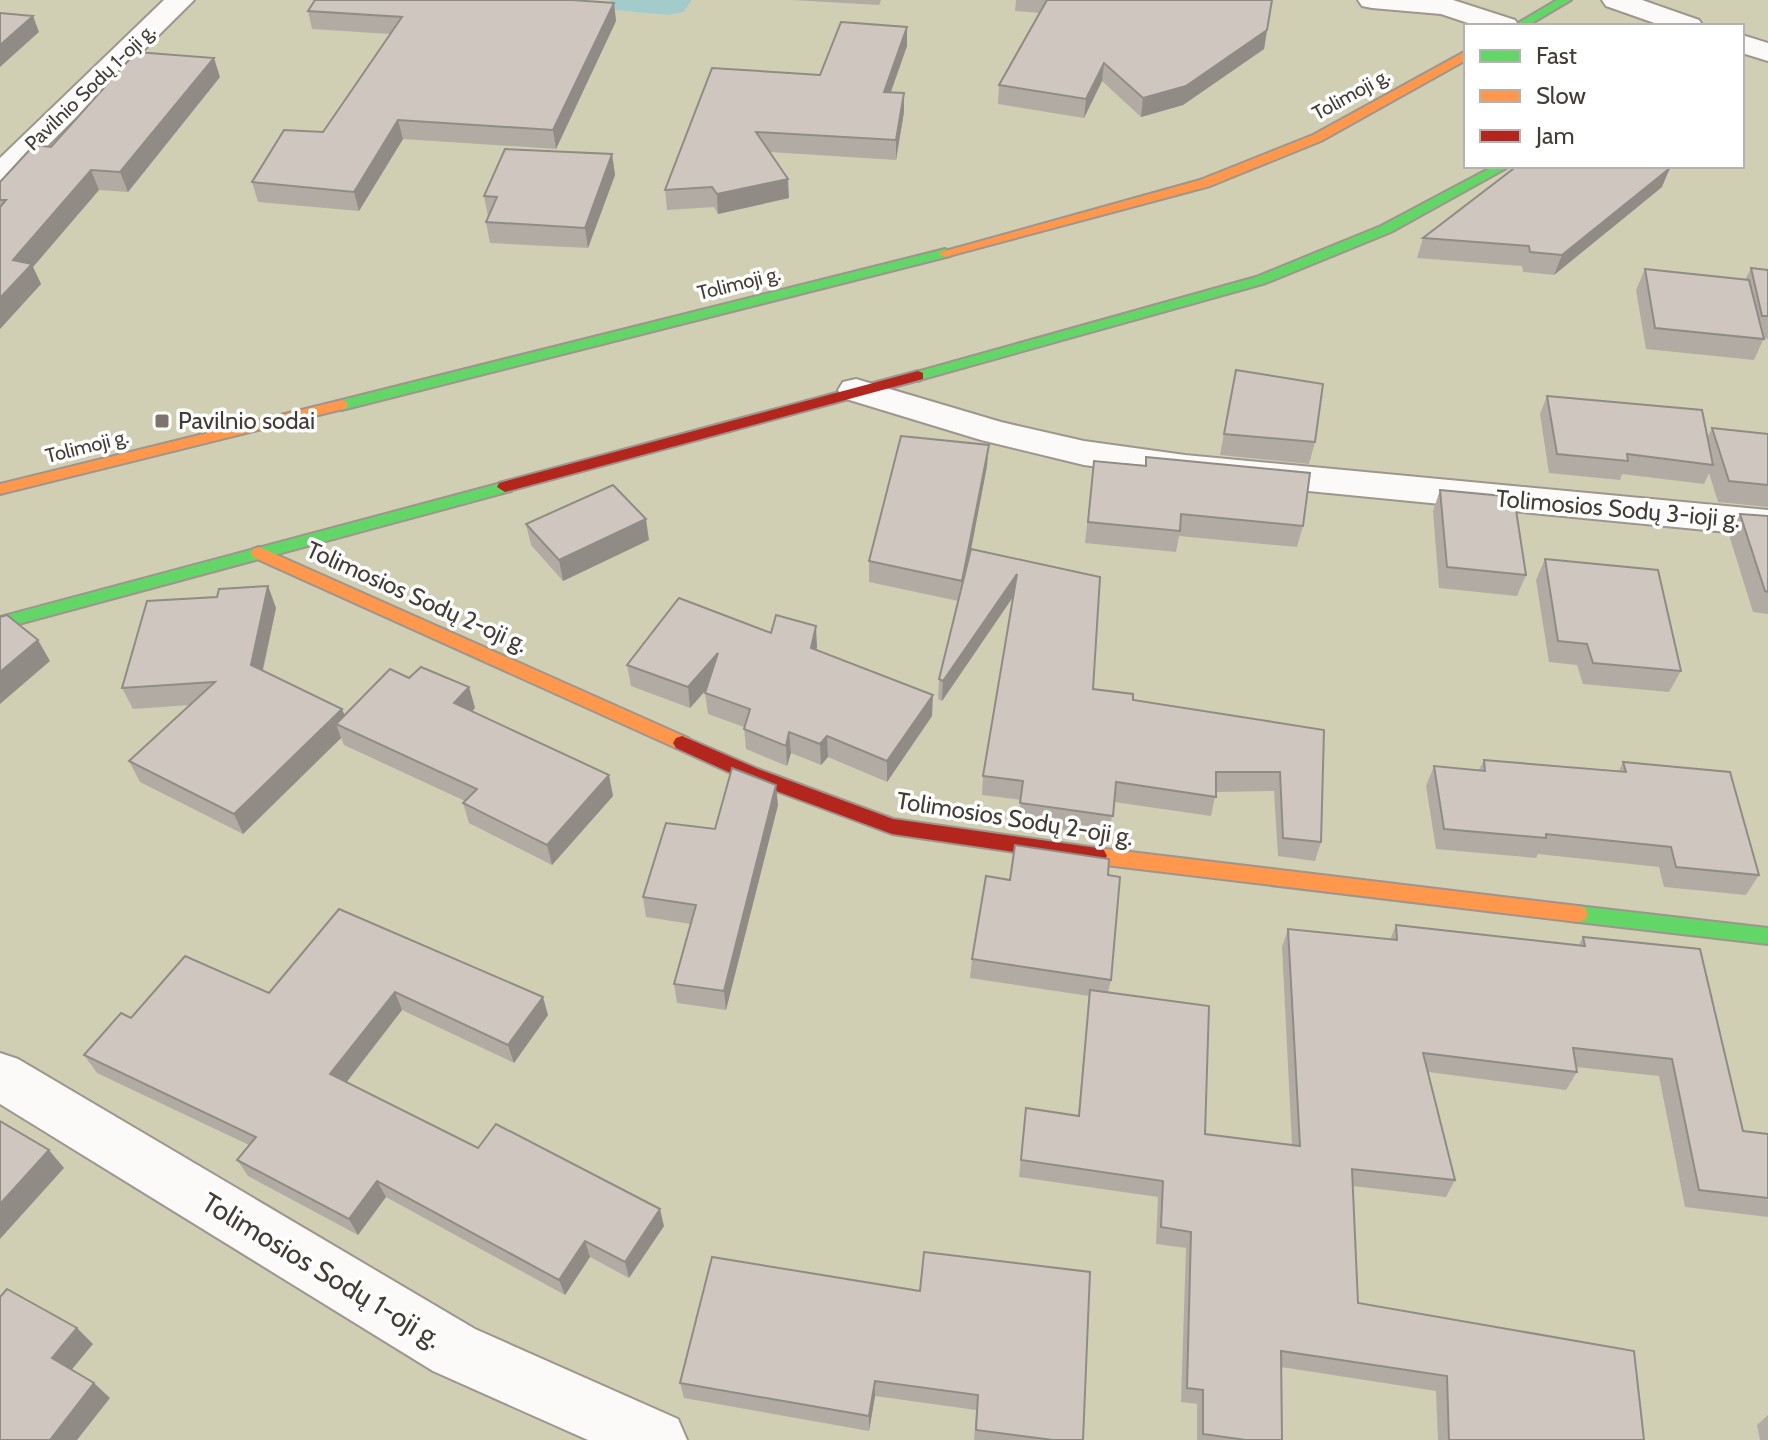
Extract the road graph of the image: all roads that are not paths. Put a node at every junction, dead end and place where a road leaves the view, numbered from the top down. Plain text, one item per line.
1 (180, 0) edge
2 (1372, 0) edge
3 (1565, 0) edge
4 (1616, 0) edge
5 (1499, 24) edge
6 (1523, 24) edge
7 (1683, 24) edge
8 (1744, 45) edge
9 (1768, 52) edge
10 (1464, 56) edge
11 (1501, 168) edge
12 (0, 175) edge
13 (856, 390) junction
14 (0, 489) edge
15 (1768, 523) edge
16 (259, 553) junction
17 (0, 623) edge
18 (1768, 936) edge
19 (0, 1076) edge
20 (657, 1440) edge

1 - 12 street, Pavilnio Sodų 1-oji g.
2 - 5 street
3 - 6 street
4 - 7 street
8 - 9 street
10 - 14 street, Tolimoji g.
11 - 13 street
13 - 15 street, Tolimosios Sodų 3-ioji g.
13 - 16 street
16 - 17 street
16 - 18 street, Tolimosios Sodų 2-oji g.
19 - 20 street, Tolimosios Sodų 1-oji g.

